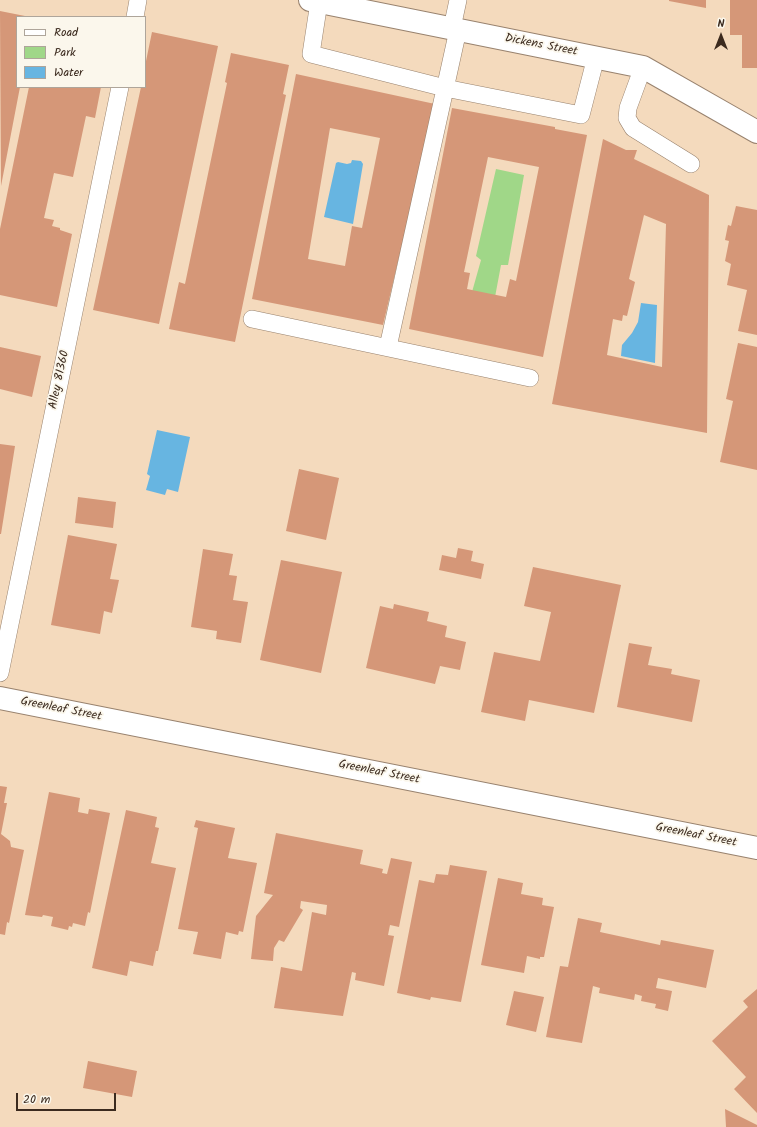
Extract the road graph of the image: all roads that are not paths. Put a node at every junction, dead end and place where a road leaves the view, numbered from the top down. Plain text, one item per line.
1 (138, 0) edge
2 (458, 0) edge
3 (315, 1) edge
4 (135, 16) edge
5 (455, 29) junction
6 (596, 57) junction
7 (643, 67) junction
8 (120, 88) edge
9 (445, 88) junction
10 (757, 132) edge
11 (691, 164) dead end
12 (252, 319) dead end
13 (388, 347) junction
14 (530, 378) dead end
15 (0, 672) edge
16 (0, 698) edge
17 (757, 848) edge

1 - 4 lane
2 - 5 lane
3 - 5 street, Dickens Street
3 - 9 lane
5 - 6 street, Dickens Street
5 - 9 lane
6 - 7 street, Dickens Street
6 - 9 lane
7 - 10 street, Dickens Street
7 - 11 lane
8 - 15 lane, Alley 81360
9 - 13 lane
12 - 13 lane
13 - 14 lane
16 - 17 street, Greenleaf Street

